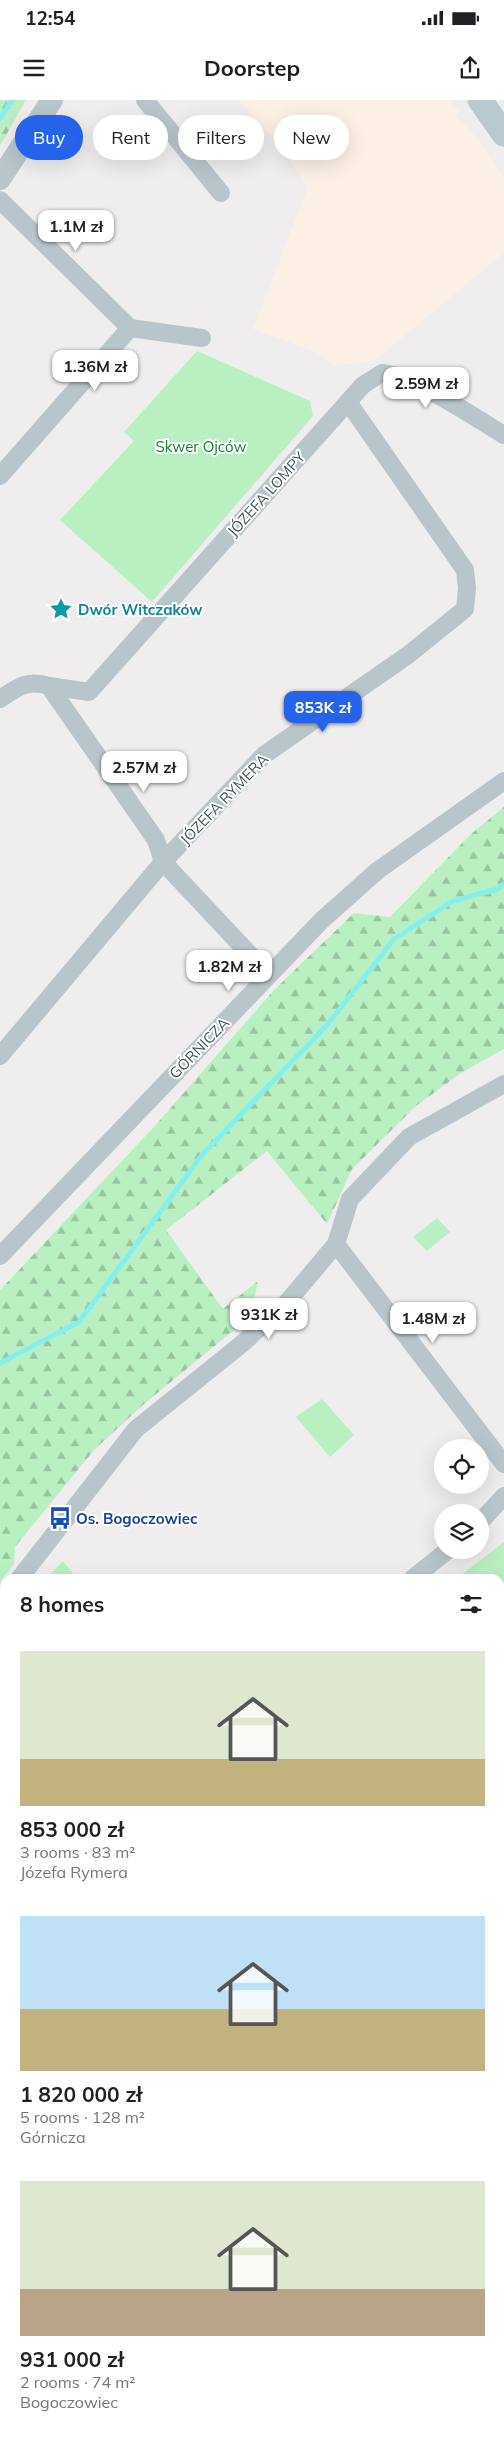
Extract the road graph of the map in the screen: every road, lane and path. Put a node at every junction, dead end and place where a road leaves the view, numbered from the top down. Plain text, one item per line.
1 (52, 100) edge
2 (145, 100) edge
3 (480, 100) edge
4 (498, 100) edge
5 (504, 108) edge
6 (504, 134) edge
7 (0, 180) edge
8 (221, 193) dead end
9 (0, 200) edge
10 (130, 328) junction
11 (202, 338) dead end
12 (348, 402) junction
13 (504, 434) edge
14 (0, 476) edge
15 (50, 686) junction
16 (0, 699) edge
17 (504, 781) edge
18 (163, 862) junction
19 (269, 975) junction
20 (0, 1056) edge
21 (504, 1084) edge
22 (336, 1244) junction
23 (0, 1256) edge
24 (504, 1464) edge
25 (504, 1496) edge
26 (489, 1512) edge
27 (437, 1559) edge
28 (23, 1574) edge
29 (418, 1574) edge

1 - 7 street
2 - 8 street
3 - 6 main road
4 - 5 main road
9 - 10 street
10 - 11 street
10 - 14 street
12 - 13 street, JÓZEFA LOMPY
12 - 15 street, JÓZEFA LOMPY
12 - 18 street, JÓZEFA RYMERA
15 - 16 street
15 - 18 street
17 - 19 street, GÓRNICZA
18 - 19 street
18 - 20 street, JÓZEFA RYMERA
19 - 23 street, GÓRNICZA
21 - 22 street
22 - 24 street
22 - 28 street
25 - 26 street
27 - 29 street

